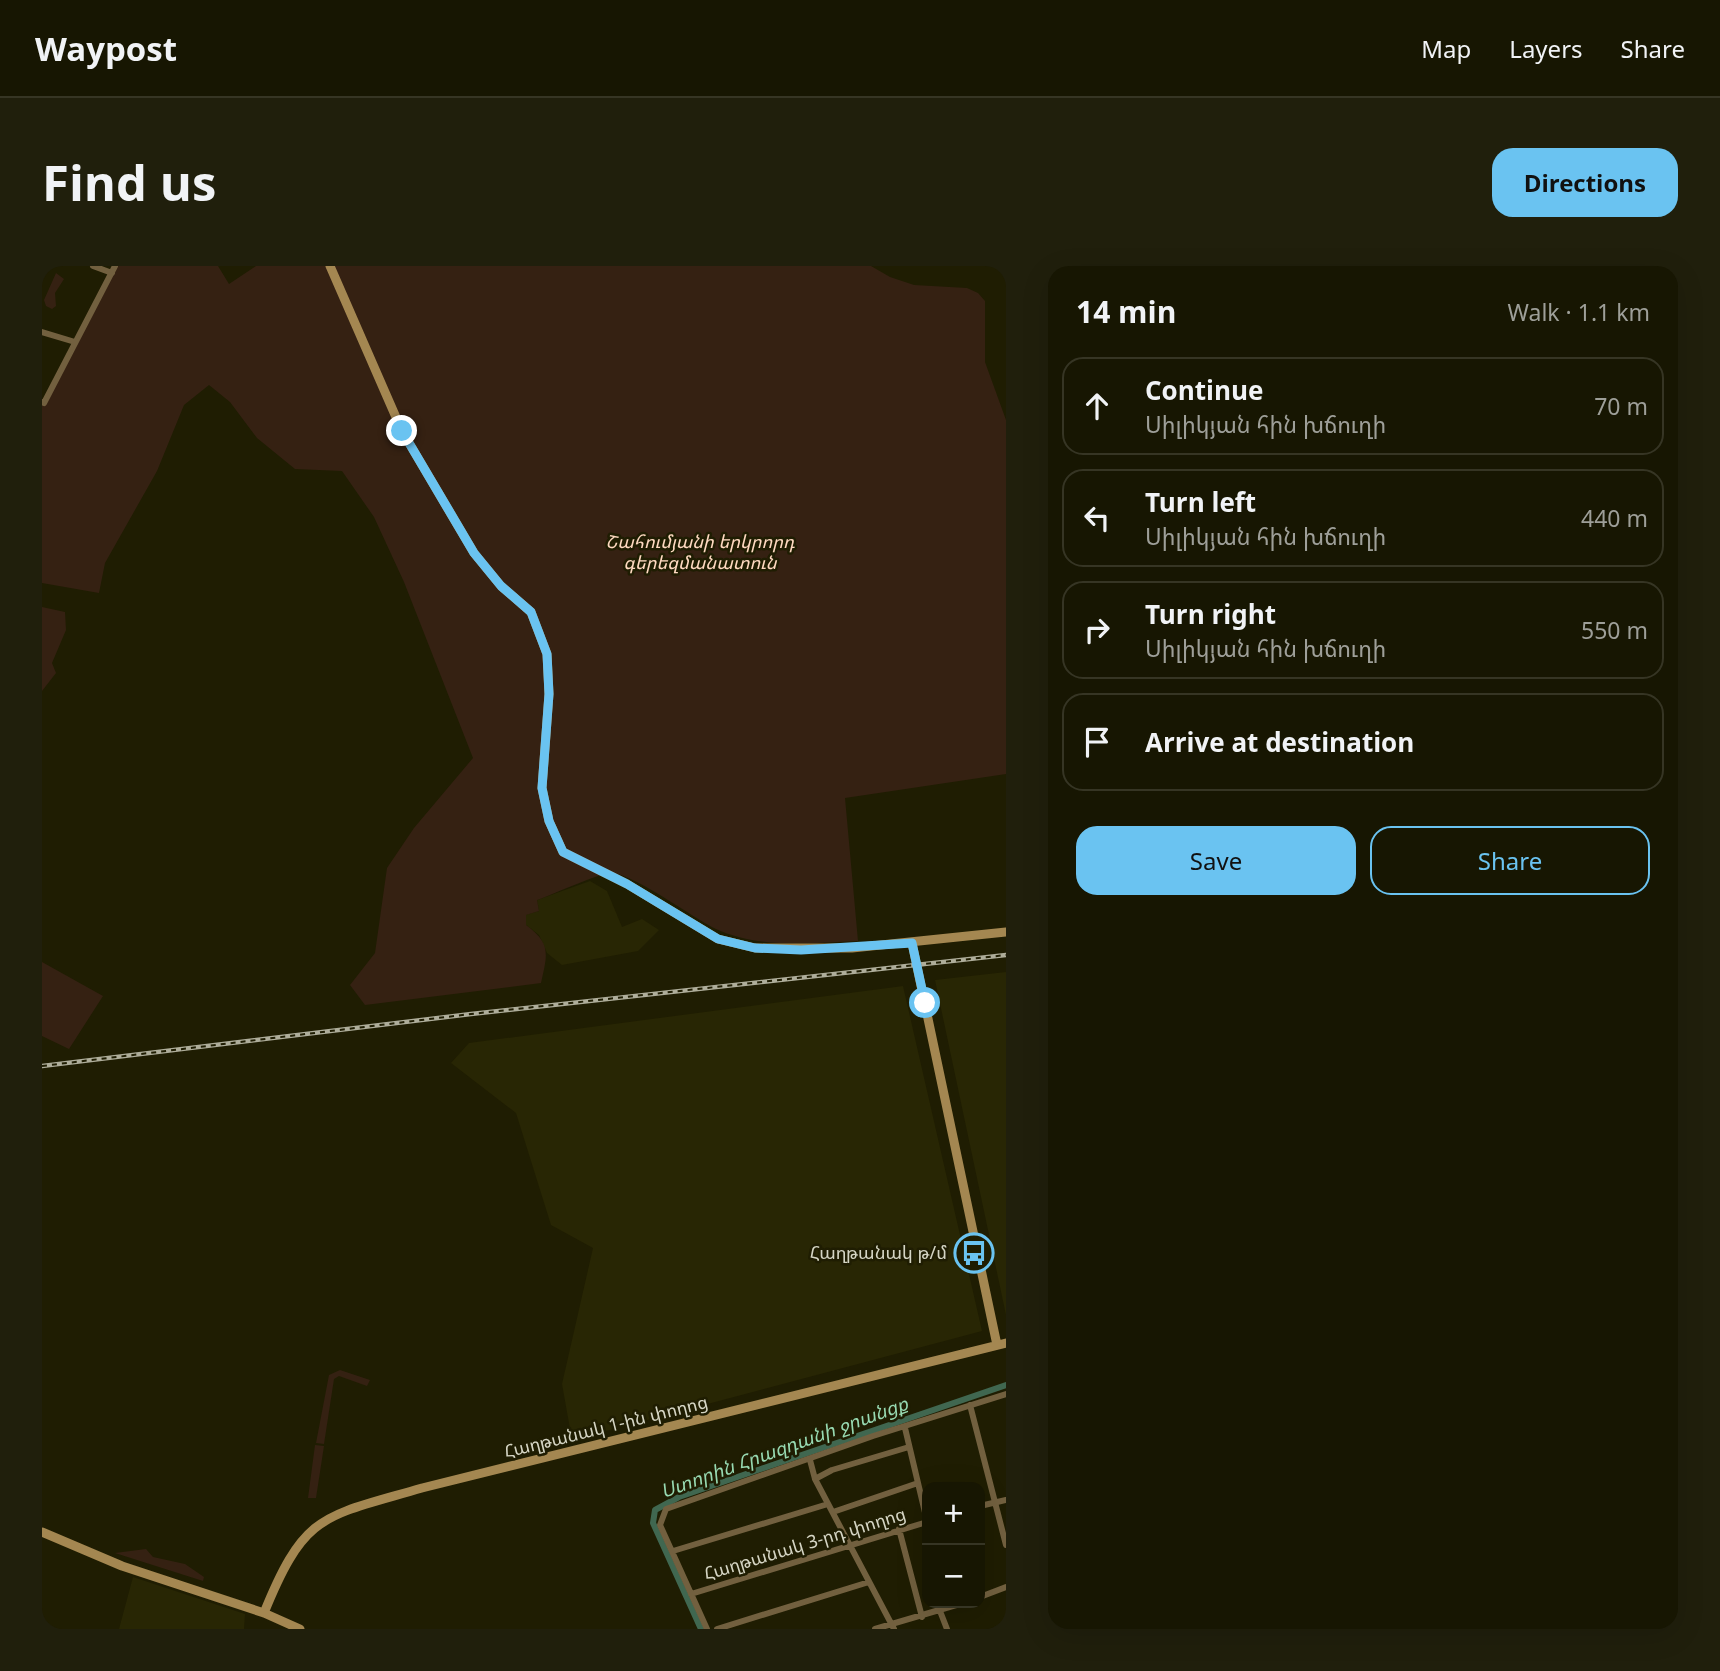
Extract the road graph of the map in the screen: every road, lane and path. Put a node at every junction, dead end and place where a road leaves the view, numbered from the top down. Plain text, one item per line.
1 (93, 266) edge
2 (330, 266) edge
3 (113, 269) edge
4 (42, 332) edge
5 (75, 342) junction
6 (42, 402) edge
7 (1006, 932) edge
8 (912, 943) junction
9 (1002, 1344) edge
10 (1006, 1394) edge
11 (970, 1405) junction
12 (905, 1428) junction
13 (909, 1447) junction
14 (810, 1460) junction
15 (815, 1479) junction
16 (918, 1483) junction
17 (922, 1500) edge
18 (1006, 1500) edge
19 (995, 1503) junction
20 (828, 1504) junction
21 (985, 1505) edge
22 (833, 1512) junction
23 (922, 1523) edge
24 (899, 1530) junction
25 (42, 1532) edge
26 (851, 1544) junction
27 (1006, 1545) edge
28 (673, 1551) junction
29 (869, 1582) junction
30 (1006, 1587) edge
31 (691, 1594) junction
32 (985, 1595) edge
33 (949, 1608) edge
34 (940, 1611) junction
35 (264, 1613) junction
36 (922, 1618) junction
37 (892, 1627) edge
38 (300, 1629) edge
39 (707, 1629) edge
40 (717, 1629) edge
41 (875, 1629) edge
42 (947, 1629) edge

1 - 3 street
2 - 8 street
3 - 5 street
4 - 5 street
5 - 6 street
7 - 8 street
8 - 9 street
9 - 35 street, Հաղթանակ 1-ին փողոց
10 - 11 street
11 - 12 street
11 - 19 street
12 - 13 street
12 - 14 street
13 - 15 street
13 - 16 street
14 - 15 street
14 - 28 street
15 - 20 street
16 - 17 street
16 - 22 street
18 - 19 street
19 - 21 street
19 - 27 street
20 - 22 street
20 - 28 street
22 - 26 street
23 - 24 street, Հաղթանակ 3-րդ փողոց
24 - 26 street, Հաղթանակ 3-րդ փողոց
24 - 36 street
25 - 35 street
26 - 29 street
26 - 31 street, Հաղթանակ 3-րդ փողոց
28 - 31 street
29 - 37 street
29 - 40 street
30 - 32 street
31 - 39 street
33 - 34 street
34 - 36 street
34 - 42 street
35 - 38 street
36 - 37 street
37 - 41 street

